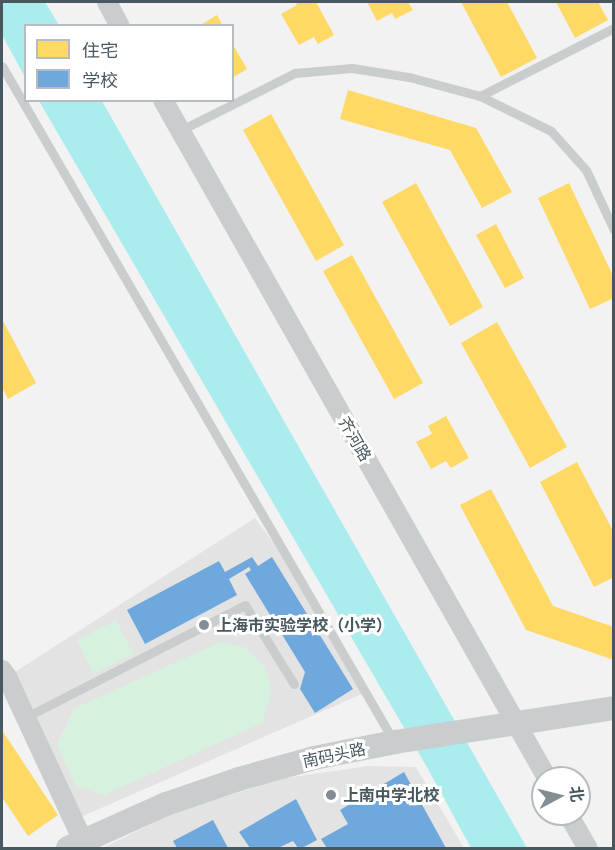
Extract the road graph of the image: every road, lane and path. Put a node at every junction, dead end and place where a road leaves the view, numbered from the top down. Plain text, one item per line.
1 (107, 2) edge
2 (119, 24) edge
3 (614, 28) edge
4 (2, 66) edge
5 (480, 96) junction
6 (164, 102) edge
7 (179, 130) junction
8 (614, 230) edge
9 (2, 670) edge
10 (294, 684) dead end
11 (614, 708) edge
12 (26, 717) junction
13 (516, 724) junction
14 (395, 742) junction
15 (540, 766) edge
16 (575, 826) edge
17 (79, 846) edge
18 (588, 849) edge

1 - 2 street
3 - 5 lane
4 - 14 lane
5 - 7 lane
5 - 8 lane
6 - 7 street, 齐河路
7 - 13 street, 齐河路
9 - 12 street
10 - 12 lane
11 - 13 street, 南码头路
12 - 17 street
13 - 14 street, 南码头路
13 - 15 street, 齐河路
14 - 17 street, 南码头路
16 - 18 street

